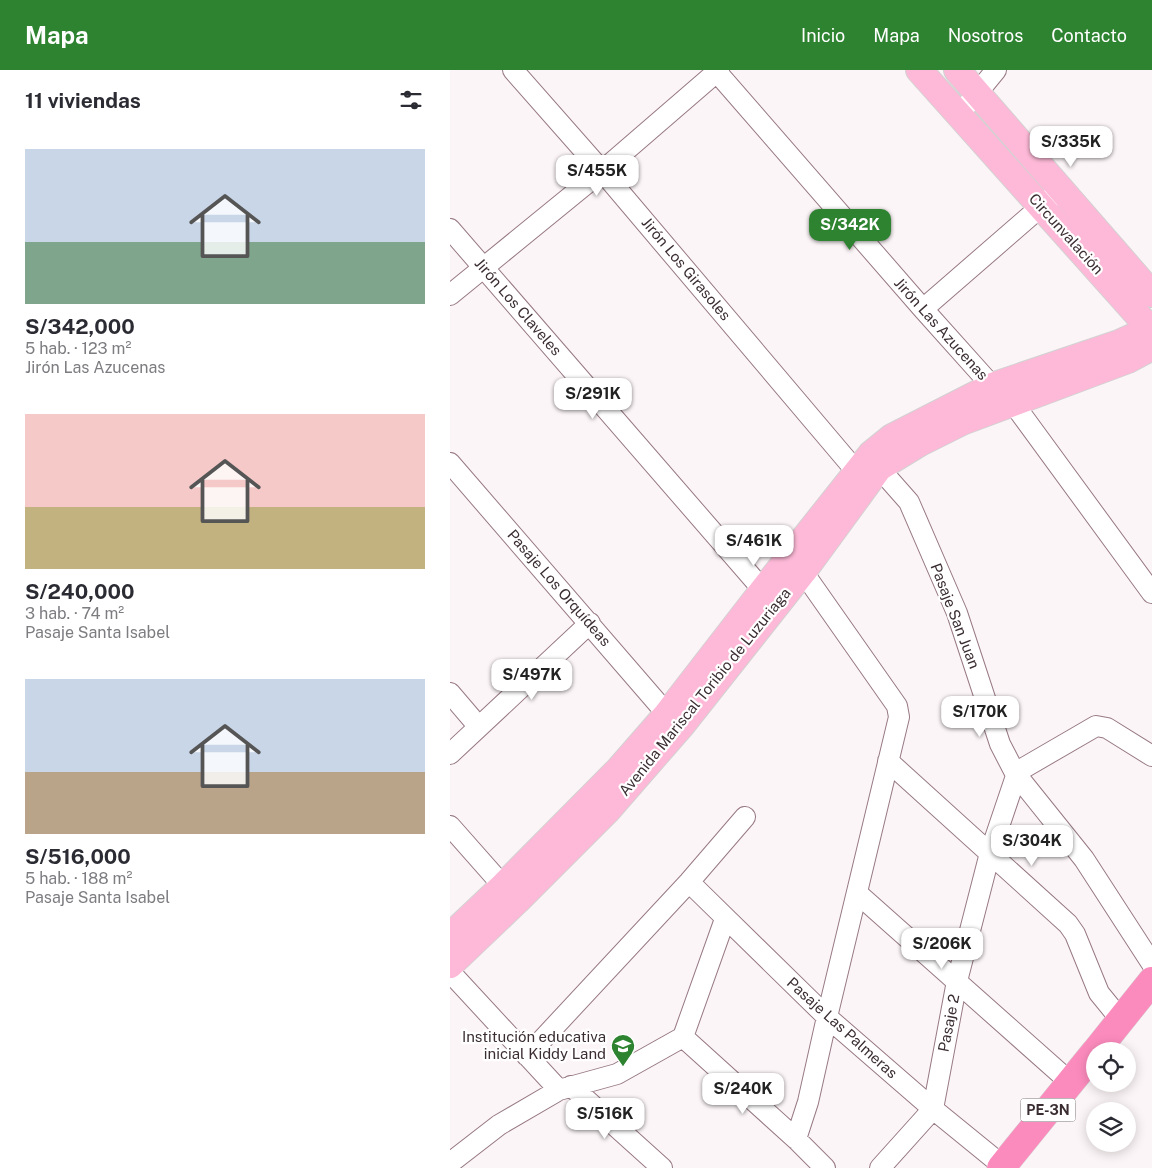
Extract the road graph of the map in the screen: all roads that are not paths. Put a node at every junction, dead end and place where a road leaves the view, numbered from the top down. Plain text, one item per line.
1 (513, 70) edge
2 (919, 70) edge
3 (957, 70) edge
4 (996, 70) edge
5 (717, 71) edge
6 (978, 92) junction
7 (959, 115) junction
8 (602, 171) junction
9 (1061, 188) junction
10 (1041, 206) junction
11 (450, 229) edge
12 (483, 266) junction
13 (1152, 294) edge
14 (450, 295) edge
15 (923, 309) junction
16 (1152, 334) edge
17 (992, 386) junction
18 (1013, 403) junction
19 (450, 462) edge
20 (868, 469) junction
21 (804, 572) junction
22 (763, 590) junction
23 (1152, 593) edge
24 (590, 623) junction
25 (450, 693) edge
26 (667, 714) junction
27 (480, 727) junction
28 (450, 754) edge
29 (1152, 756) edge
30 (888, 761) junction
31 (1016, 774) junction
32 (745, 817) dead end
33 (450, 826) edge
34 (990, 853) junction
35 (688, 882) junction
36 (857, 893) junction
37 (510, 894) junction
38 (725, 919) junction
39 (450, 936) edge
40 (1152, 964) edge
41 (450, 965) edge
42 (450, 972) edge
43 (957, 981) junction
44 (1152, 982) edge
45 (827, 1017) junction
46 (1121, 1020) junction
47 (683, 1037) junction
48 (1103, 1042) edge
49 (527, 1056) junction
50 (1086, 1064) edge
51 (1071, 1083) junction
52 (565, 1088) junction
53 (932, 1109) junction
54 (796, 1139) junction
55 (450, 1163) edge
56 (1002, 1167) edge
57 (662, 1168) edge
58 (825, 1168) edge
59 (880, 1168) edge

1 - 8 street, Jirón Los Girasoles
2 - 7 main road, Circunvalación
3 - 6 main road, Circunvalación
4 - 6 street
5 - 8 street
5 - 15 street, Jirón Las Azucenas
6 - 7 street
6 - 9 main road, Circunvalación
7 - 10 main road, Circunvalación
8 - 12 street
8 - 20 street, Jirón Los Girasoles
9 - 10 street
9 - 13 main road, Circunvalación
10 - 15 street
10 - 16 main road, Circunvalación
11 - 12 street, Jirón Los Claveles
12 - 14 street
12 - 22 street, Jirón Los Claveles
15 - 17 street, Jirón Las Azucenas
16 - 17 main road, Avenida Mariscal Toribio de Luzuriaga
16 - 18 main road, Avenida Mariscal Toribio de Luzuriaga
17 - 18 street, Jirón Las Azucenas
17 - 20 main road, Avenida Mariscal Toribio de Luzuriaga
18 - 20 main road, Avenida Mariscal Toribio de Luzuriaga
18 - 23 street, Jirón Las Azucenas
19 - 24 street, Pasaje Los Orquídeas
20 - 21 main road, Avenida Mariscal Toribio de Luzuriaga
20 - 22 main road, Avenida Mariscal Toribio de Luzuriaga
20 - 31 street, Pasaje San Juan
21 - 30 street
21 - 37 main road, Avenida Mariscal Toribio de Luzuriaga
22 - 26 main road, Avenida Mariscal Toribio de Luzuriaga
24 - 26 street, Pasaje Los Orquídeas
24 - 27 street
25 - 27 street
26 - 37 main road, Avenida Mariscal Toribio de Luzuriaga
27 - 28 street
29 - 31 street
30 - 34 street
30 - 36 street
31 - 34 street, Pasaje 2
31 - 40 street, Pasaje San Juan
32 - 35 street
33 - 37 street
34 - 43 street, Pasaje 2
34 - 46 street
35 - 38 street, Pasaje Las Palmeras
35 - 49 street
36 - 43 street
36 - 45 street
37 - 39 main road, Avenida Mariscal Toribio de Luzuriaga
37 - 41 main road, Avenida Mariscal Toribio de Luzuriaga
38 - 45 street, Pasaje Las Palmeras
38 - 47 street
42 - 49 street
43 - 51 street
43 - 53 street, Pasaje 2
44 - 46 highway, PE-3N
45 - 53 street, Pasaje Las Palmeras
45 - 54 street
46 - 48 highway, PE-3N
47 - 52 street
47 - 54 street
49 - 52 street
50 - 51 highway, PE-3N
51 - 56 highway, PE-3N
52 - 55 street
52 - 57 street
53 - 56 street, Pasaje Las Palmeras
53 - 59 street
54 - 58 street

